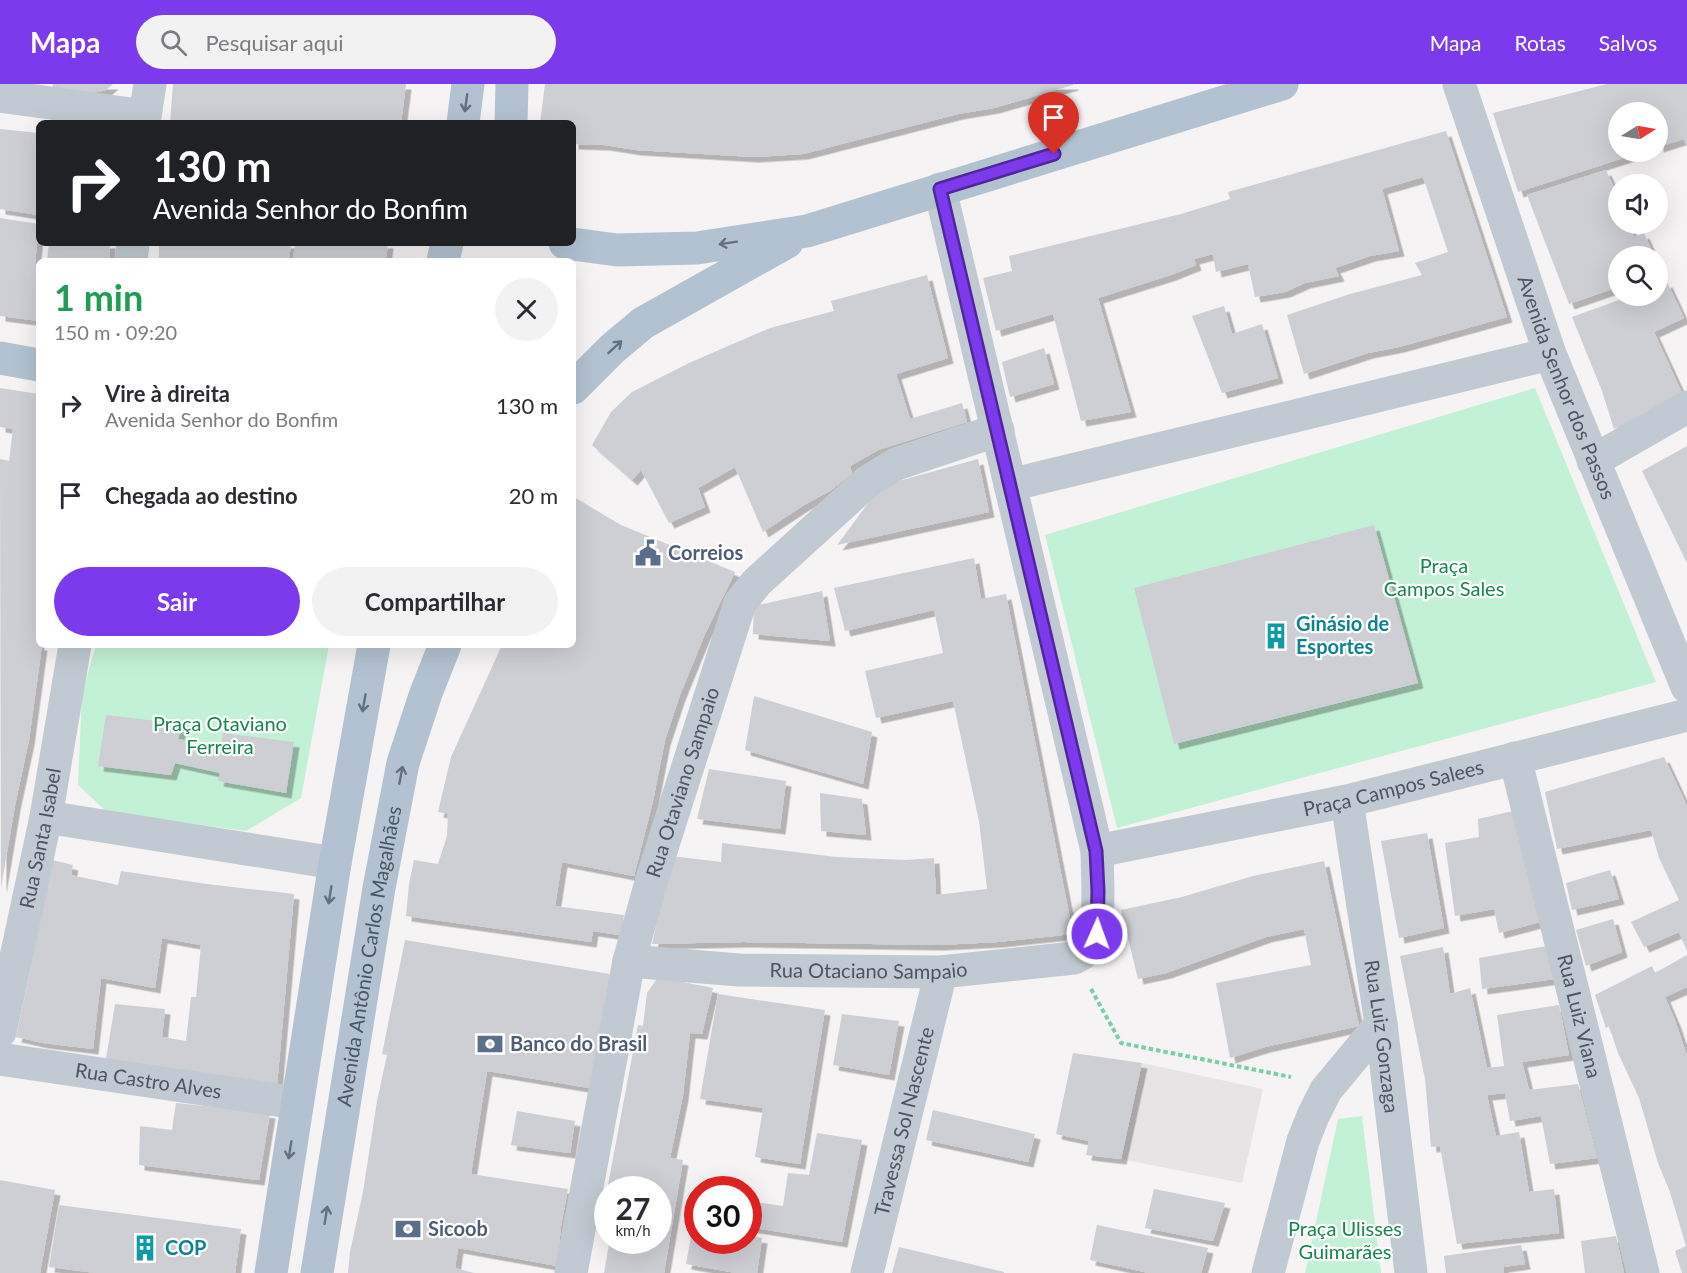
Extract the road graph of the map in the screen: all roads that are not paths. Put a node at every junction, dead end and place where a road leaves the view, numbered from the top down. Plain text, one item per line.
1 (150, 84) edge
2 (468, 84) edge
3 (512, 84) edge
4 (1282, 84) edge
5 (1459, 84) edge
6 (0, 96) edge
7 (144, 120) edge
8 (463, 120) edge
9 (511, 120) edge
10 (940, 189) junction
11 (807, 231) junction
12 (576, 244) edge
13 (1550, 354) junction
14 (0, 358) edge
15 (36, 364) edge
16 (576, 385) edge
17 (1687, 407) edge
18 (998, 430) junction
19 (1593, 461) junction
20 (1010, 485) junction
21 (74, 648) edge
22 (373, 648) edge
23 (444, 648) edge
24 (1687, 687) edge
25 (1687, 715) edge
26 (1515, 758) junction
27 (1347, 801) junction
28 (46, 817) junction
29 (1096, 851) junction
30 (335, 863) junction
31 (629, 961) junction
32 (941, 972) junction
33 (1381, 1024) junction
34 (0, 1032) edge
35 (0, 1059) edge
36 (297, 1103) junction
37 (271, 1273) edge
38 (317, 1273) edge
39 (571, 1273) edge
40 (867, 1273) edge
41 (1268, 1273) edge
42 (1411, 1273) edge
43 (1643, 1273) edge

1 - 7 street
2 -> 8 main road
3 - 9 main road
4 - 10 main road
5 - 13 street, Avenida Senhor dos Passos
6 - 7 street
10 - 11 main road
10 - 18 street
11 -> 12 main road
16 -> 11 main road
13 - 19 street, Avenida Senhor dos Passos
13 - 20 street
14 - 15 main road
17 - 19 street
18 - 20 street
18 - 31 street, Rua Otaviano Sampaio
19 - 24 street, Avenida Senhor dos Passos
20 - 29 street
21 - 28 street, Rua Santa Isabel
22 -> 30 main road
38 -> 23 main road, Avenida Antônio Carlos Magalhães
25 - 26 street, Praça Campos Salees
26 - 27 street, Praça Campos Salees
26 - 43 street, Rua Luiz Viana
27 - 29 street, Praça Campos Salees
27 - 33 street, Rua Luiz Gonzaga
28 - 30 street
28 - 34 street, Rua Santa Isabel
29 - 32 street, Rua Otaciano Sampaio
30 -> 36 main road
31 - 32 street, Rua Otaciano Sampaio
31 - 39 street, Rua Otaviano Sampaio
32 - 40 street, Travessa Sol Nascente
33 - 41 street
33 - 42 street, Rua Luiz Gonzaga
35 - 36 street, Rua Castro Alves
36 -> 37 main road

